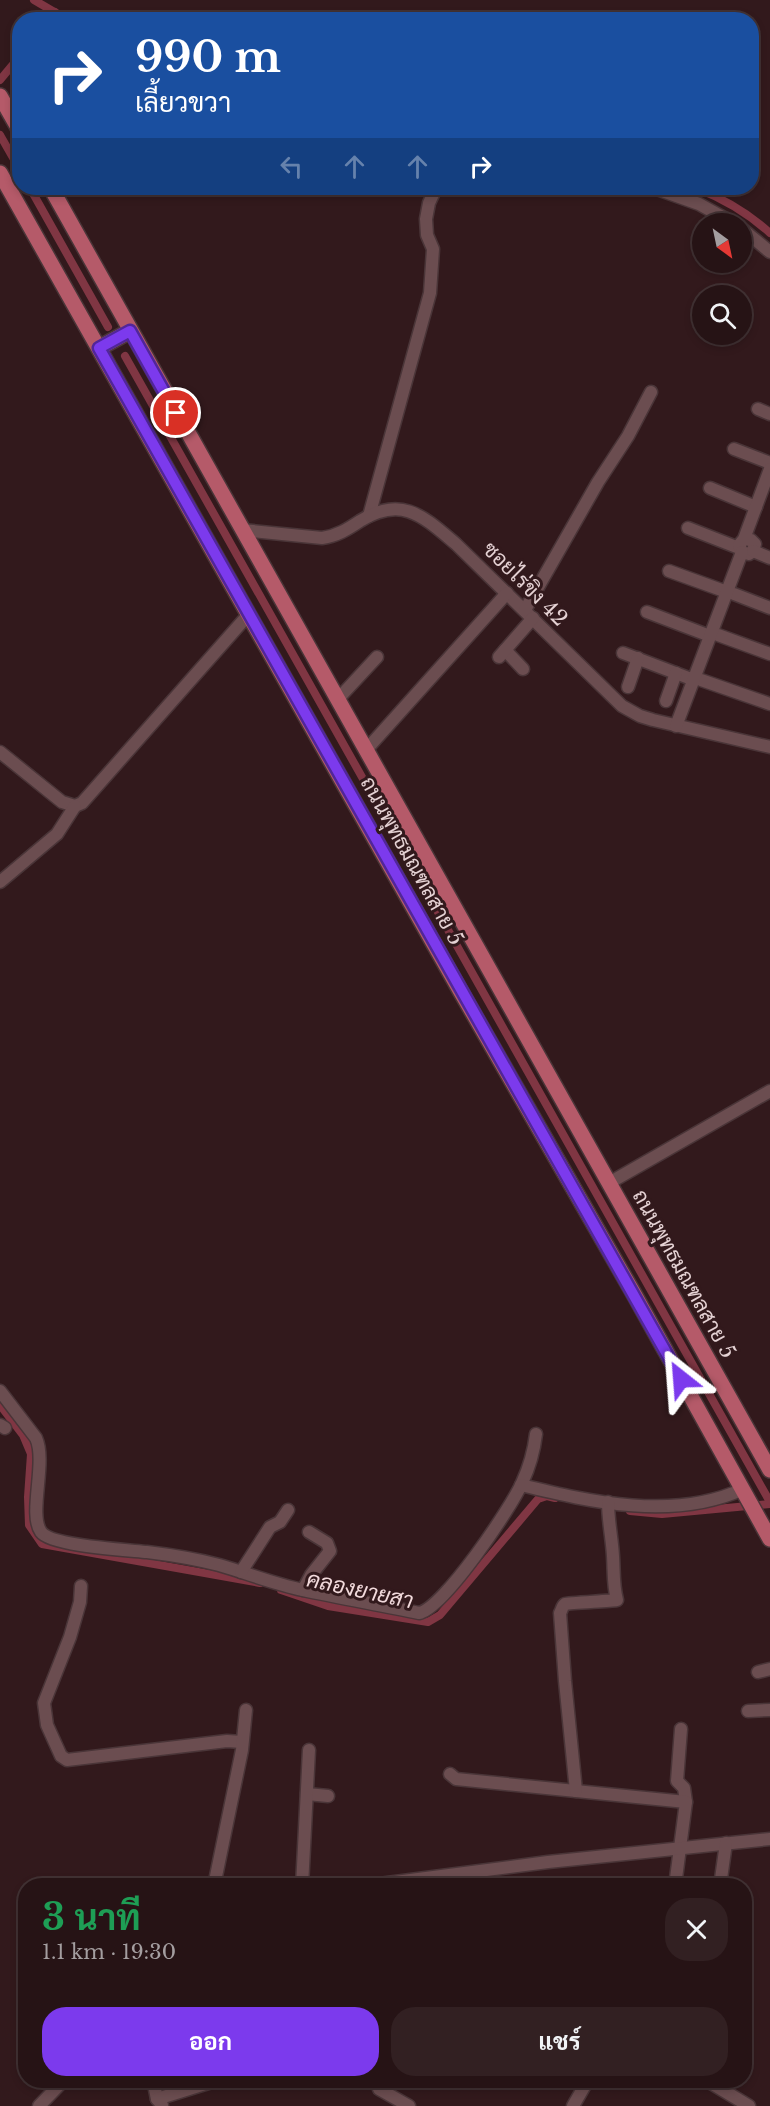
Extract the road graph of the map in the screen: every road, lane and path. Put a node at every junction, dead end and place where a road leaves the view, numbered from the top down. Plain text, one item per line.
1 (0, 96) edge
2 (12, 117) edge
3 (0, 173) edge
4 (12, 194) edge
5 (12, 195) edge
6 (55, 195) edge
7 (433, 195) edge
8 (674, 195) edge
9 (715, 213) edge
10 (752, 237) edge
11 (770, 252) edge
12 (130, 331) junction
13 (99, 348) junction
14 (651, 393) dead end
15 (758, 409) dead end
16 (770, 414) edge
17 (734, 449) dead end
18 (770, 463) edge
19 (770, 469) edge
20 (710, 488) dead end
21 (756, 507) junction
22 (369, 516) junction
23 (688, 528) dead end
24 (243, 530) junction
25 (745, 549) junction
26 (770, 558) edge
27 (669, 571) dead end
28 (507, 593) junction
29 (730, 593) junction
30 (770, 608) edge
31 (647, 612) dead end
32 (249, 614) junction
33 (529, 614) junction
34 (714, 635) junction
35 (623, 652) dead end
36 (770, 654) edge
37 (377, 657) dead end
38 (638, 658) junction
39 (523, 669) dead end
40 (676, 673) junction
41 (698, 680) junction
42 (628, 687) dead end
43 (338, 699) junction
44 (666, 701) dead end
45 (770, 704) edge
46 (680, 727) junction
47 (364, 747) junction
48 (770, 747) edge
49 (0, 752) edge
50 (75, 806) junction
51 (0, 882) edge
52 (770, 1091) edge
53 (609, 1183) junction
54 (0, 1391) edge
55 (536, 1434) dead end
56 (770, 1470) edge
57 (521, 1485) junction
58 (743, 1490) junction
59 (608, 1508) junction
60 (288, 1510) dead end
61 (309, 1532) dead end
62 (770, 1539) edge
63 (242, 1572) junction
64 (81, 1586) dead end
65 (303, 1590) junction
66 (246, 1710) dead end
67 (770, 1710) edge
68 (748, 1711) dead end
69 (681, 1729) dead end
70 (242, 1742) junction
71 (309, 1750) dead end
72 (450, 1774) dead end
73 (576, 1791) junction
74 (307, 1794) junction
75 (328, 1796) dead end
76 (686, 1802) junction
77 (770, 1839) edge
78 (726, 1843) junction
79 (681, 1847) junction
80 (216, 1878) edge
81 (302, 1878) edge
82 (425, 1878) edge
83 (676, 1878) edge
84 (721, 1878) edge
85 (56, 2088) edge
86 (177, 2088) edge
87 (583, 2088) edge
88 (719, 2088) edge
89 (379, 2089) dead end
90 (161, 2092) edge
91 (39, 2106) edge
92 (409, 2106) edge
93 (573, 2106) edge
94 (749, 2106) edge

1 - 2 main road
3 - 4 main road, ถนนพุทธมณฑลสาย 5
5 - 13 main road, ถนนพุทธมณฑลสาย 5
6 - 12 main road, ถนนพุทธมณฑลสาย 5
7 - 22 street
8 - 9 street
10 - 11 street
12 - 13 main road
12 - 24 main road, ถนนพุทธมณฑลสาย 5
13 - 32 main road, ถนนพุทธมณฑลสาย 5
14 - 33 street
15 - 16 street
17 - 18 street
19 - 21 street
20 - 21 street
21 - 25 street
22 - 24 street, ซอยไร่ขิง 42
22 - 28 street, ซอยไร่ขิง 42
23 - 25 street
24 - 43 main road, ถนนพุทธมณฑลสาย 5
25 - 26 street
25 - 29 street
27 - 29 street
28 - 33 street, ซอยไร่ขิง 42
28 - 47 street
29 - 30 street
29 - 34 street
31 - 34 street
32 - 50 street
32 - 58 main road, ถนนพุทธมณฑลสาย 5
33 - 39 street
33 - 46 street, ซอยไร่ขิง 42
34 - 36 street
34 - 41 street
35 - 38 street
37 - 43 street
38 - 40 street
38 - 42 street
40 - 41 street
40 - 44 street
41 - 45 street
41 - 46 street
43 - 47 main road, ถนนพุทธมณฑลสาย 5
46 - 48 street, ซอยไร่ขิง 42
47 - 53 main road, ถนนพุทธมณฑลสาย 5
49 - 50 street
50 - 51 street
52 - 53 street
53 - 56 main road, ถนนพุทธมณฑลสาย 5
54 - 63 street
55 - 57 street
57 - 59 street
57 - 65 street
58 - 59 street
58 - 62 main road, ถนนพุทธมณฑลสาย 5
59 - 73 street
60 - 63 street
61 - 65 street
63 - 65 street
64 - 70 street
66 - 70 street
67 - 68 street
69 - 76 street
70 - 80 street
71 - 74 street
72 - 73 street
73 - 76 street
74 - 75 street
74 - 81 street
76 - 79 street
77 - 78 street
78 - 79 street
78 - 84 street
79 - 82 street
79 - 83 street
85 - 91 street
86 - 90 street
87 - 93 street
88 - 94 street
89 - 92 street

